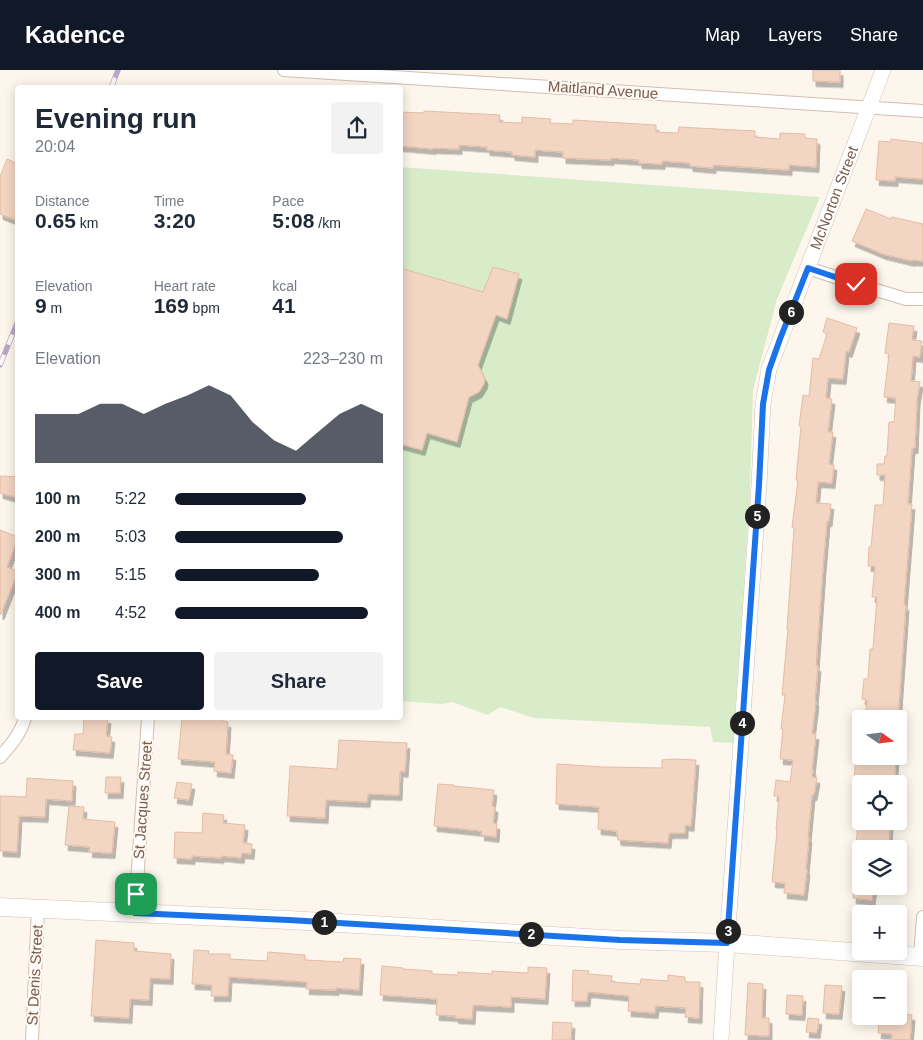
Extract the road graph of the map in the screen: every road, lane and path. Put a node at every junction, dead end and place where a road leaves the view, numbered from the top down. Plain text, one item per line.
1 (284, 70) edge
2 (883, 70) edge
3 (869, 108) junction
4 (923, 111) edge
5 (808, 268) junction
6 (923, 299) edge
7 (24, 720) edge
8 (148, 720) edge
9 (0, 757) edge
10 (0, 907) edge
11 (38, 909) junction
12 (135, 913) junction
13 (923, 917) edge
14 (727, 943) junction
15 (921, 957) edge
16 (32, 1040) edge
17 (721, 1040) edge

1 - 3 street, Maitland Avenue
2 - 3 street, McNorton Street
3 - 4 street, Maitland Avenue
3 - 5 street, McNorton Street
5 - 6 street
5 - 14 street, McNorton Street
7 - 9 street
8 - 12 street, St Jacques Street
10 - 11 main road
11 - 12 main road
11 - 16 street, St Denis Street
12 - 14 main road
13 - 15 street
14 - 15 main road
14 - 17 street, McNorton Street

